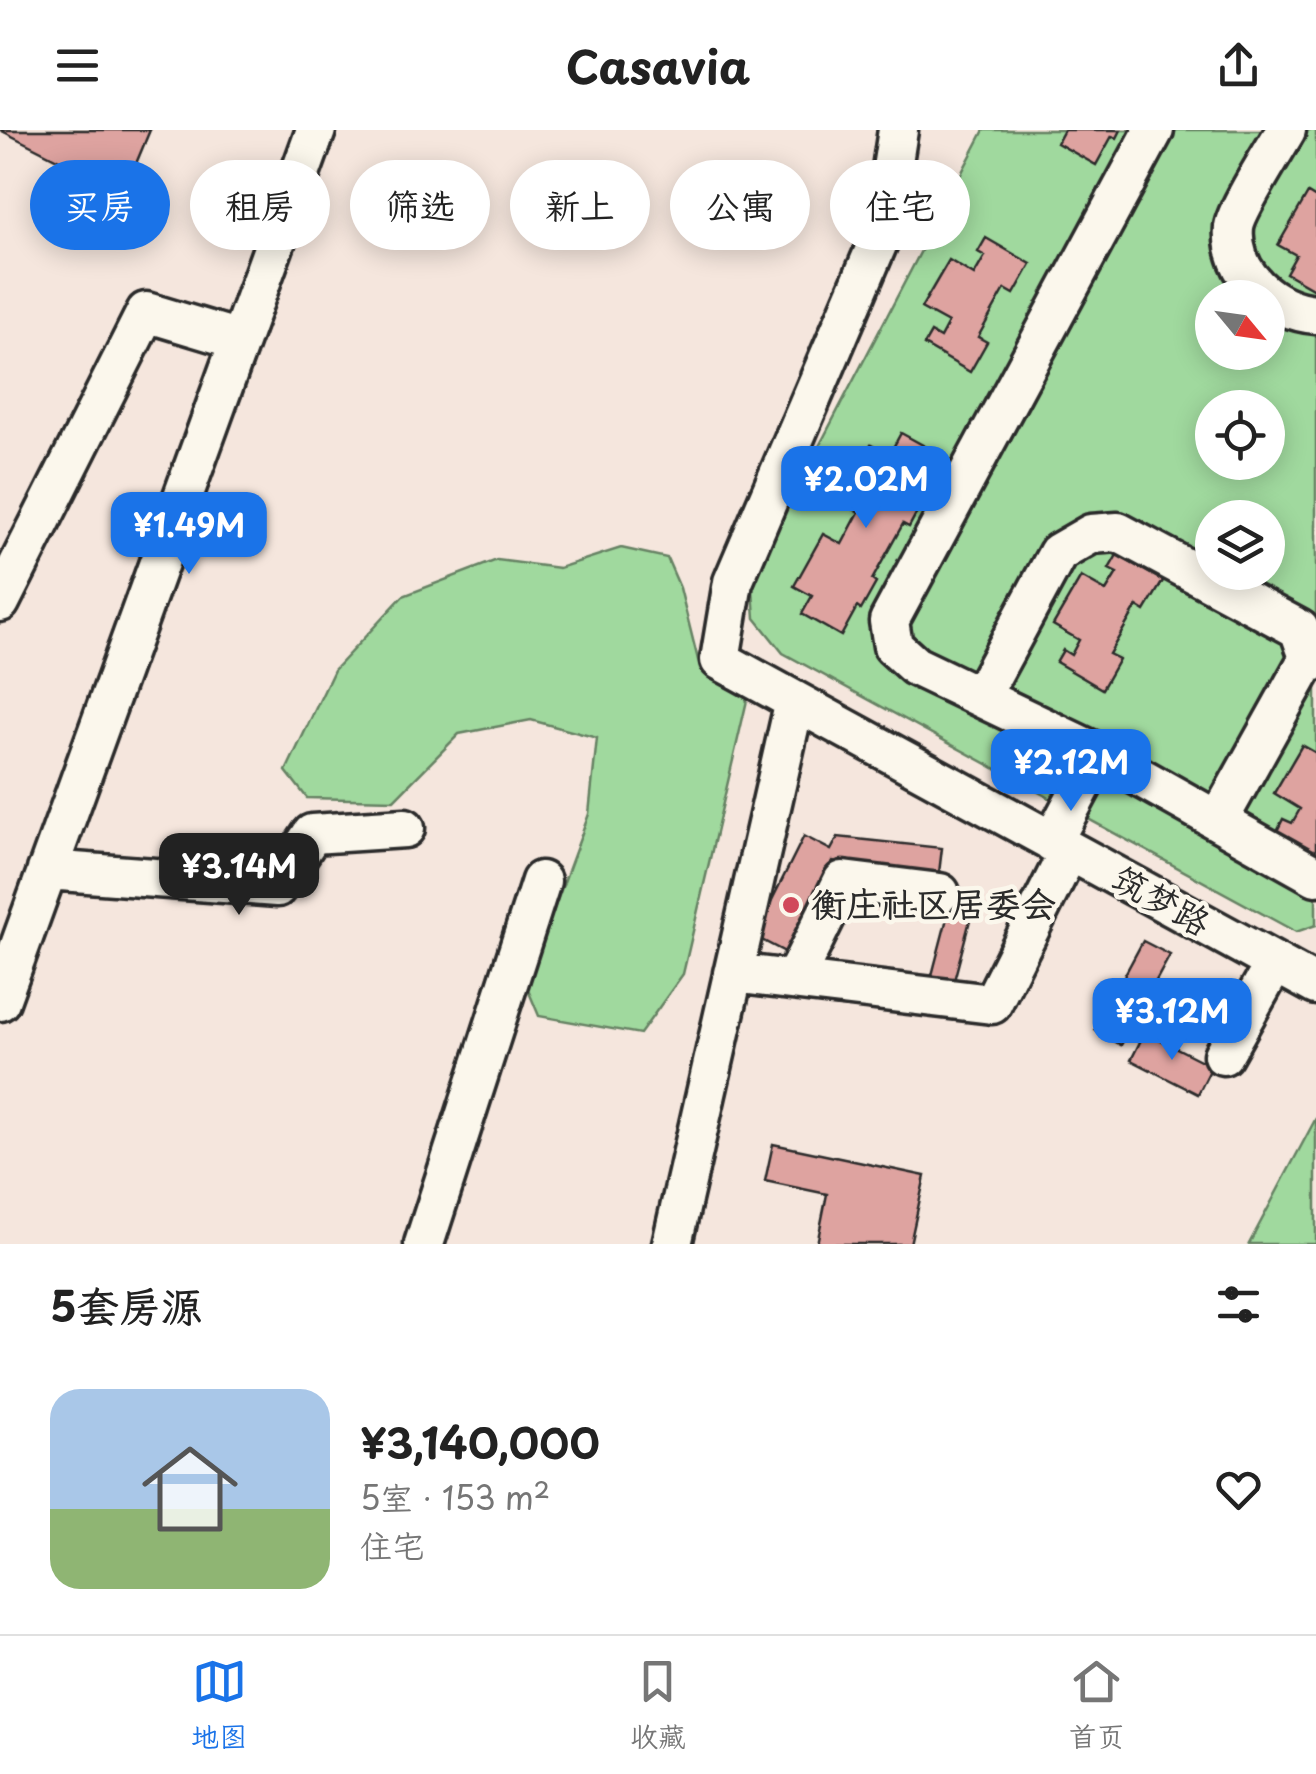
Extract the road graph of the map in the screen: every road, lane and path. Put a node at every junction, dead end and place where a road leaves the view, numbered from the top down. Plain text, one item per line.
1 (316, 130) edge
2 (898, 130) edge
3 (1154, 130) edge
4 (1286, 130) edge
5 (1316, 314) edge
6 (239, 340) junction
7 (0, 602) edge
8 (1314, 654) edge
9 (980, 697) junction
10 (795, 702) junction
11 (1100, 754) junction
12 (1218, 821) junction
13 (405, 828) dead end
14 (1061, 846) junction
15 (47, 870) junction
16 (1316, 876) edge
17 (541, 882) dead end
18 (940, 892) dead end
19 (1275, 963) junction
20 (734, 973) junction
21 (794, 980) junction
22 (1316, 985) edge
23 (0, 1002) edge
24 (1223, 1055) dead end
25 (424, 1244) edge
26 (672, 1244) edge

1 - 6 street
2 - 10 street, 筑梦路
3 - 9 street
4 - 5 street
6 - 7 street
6 - 15 street
8 - 9 street
8 - 12 street
9 - 11 street
10 - 14 street, 筑梦路
10 - 20 street
11 - 12 street
11 - 14 street
12 - 16 street
13 - 15 street
14 - 19 street, 筑梦路
14 - 21 street
15 - 23 street
17 - 25 street
18 - 21 street
19 - 22 street, 筑梦路
19 - 24 street
20 - 21 street
20 - 26 street

